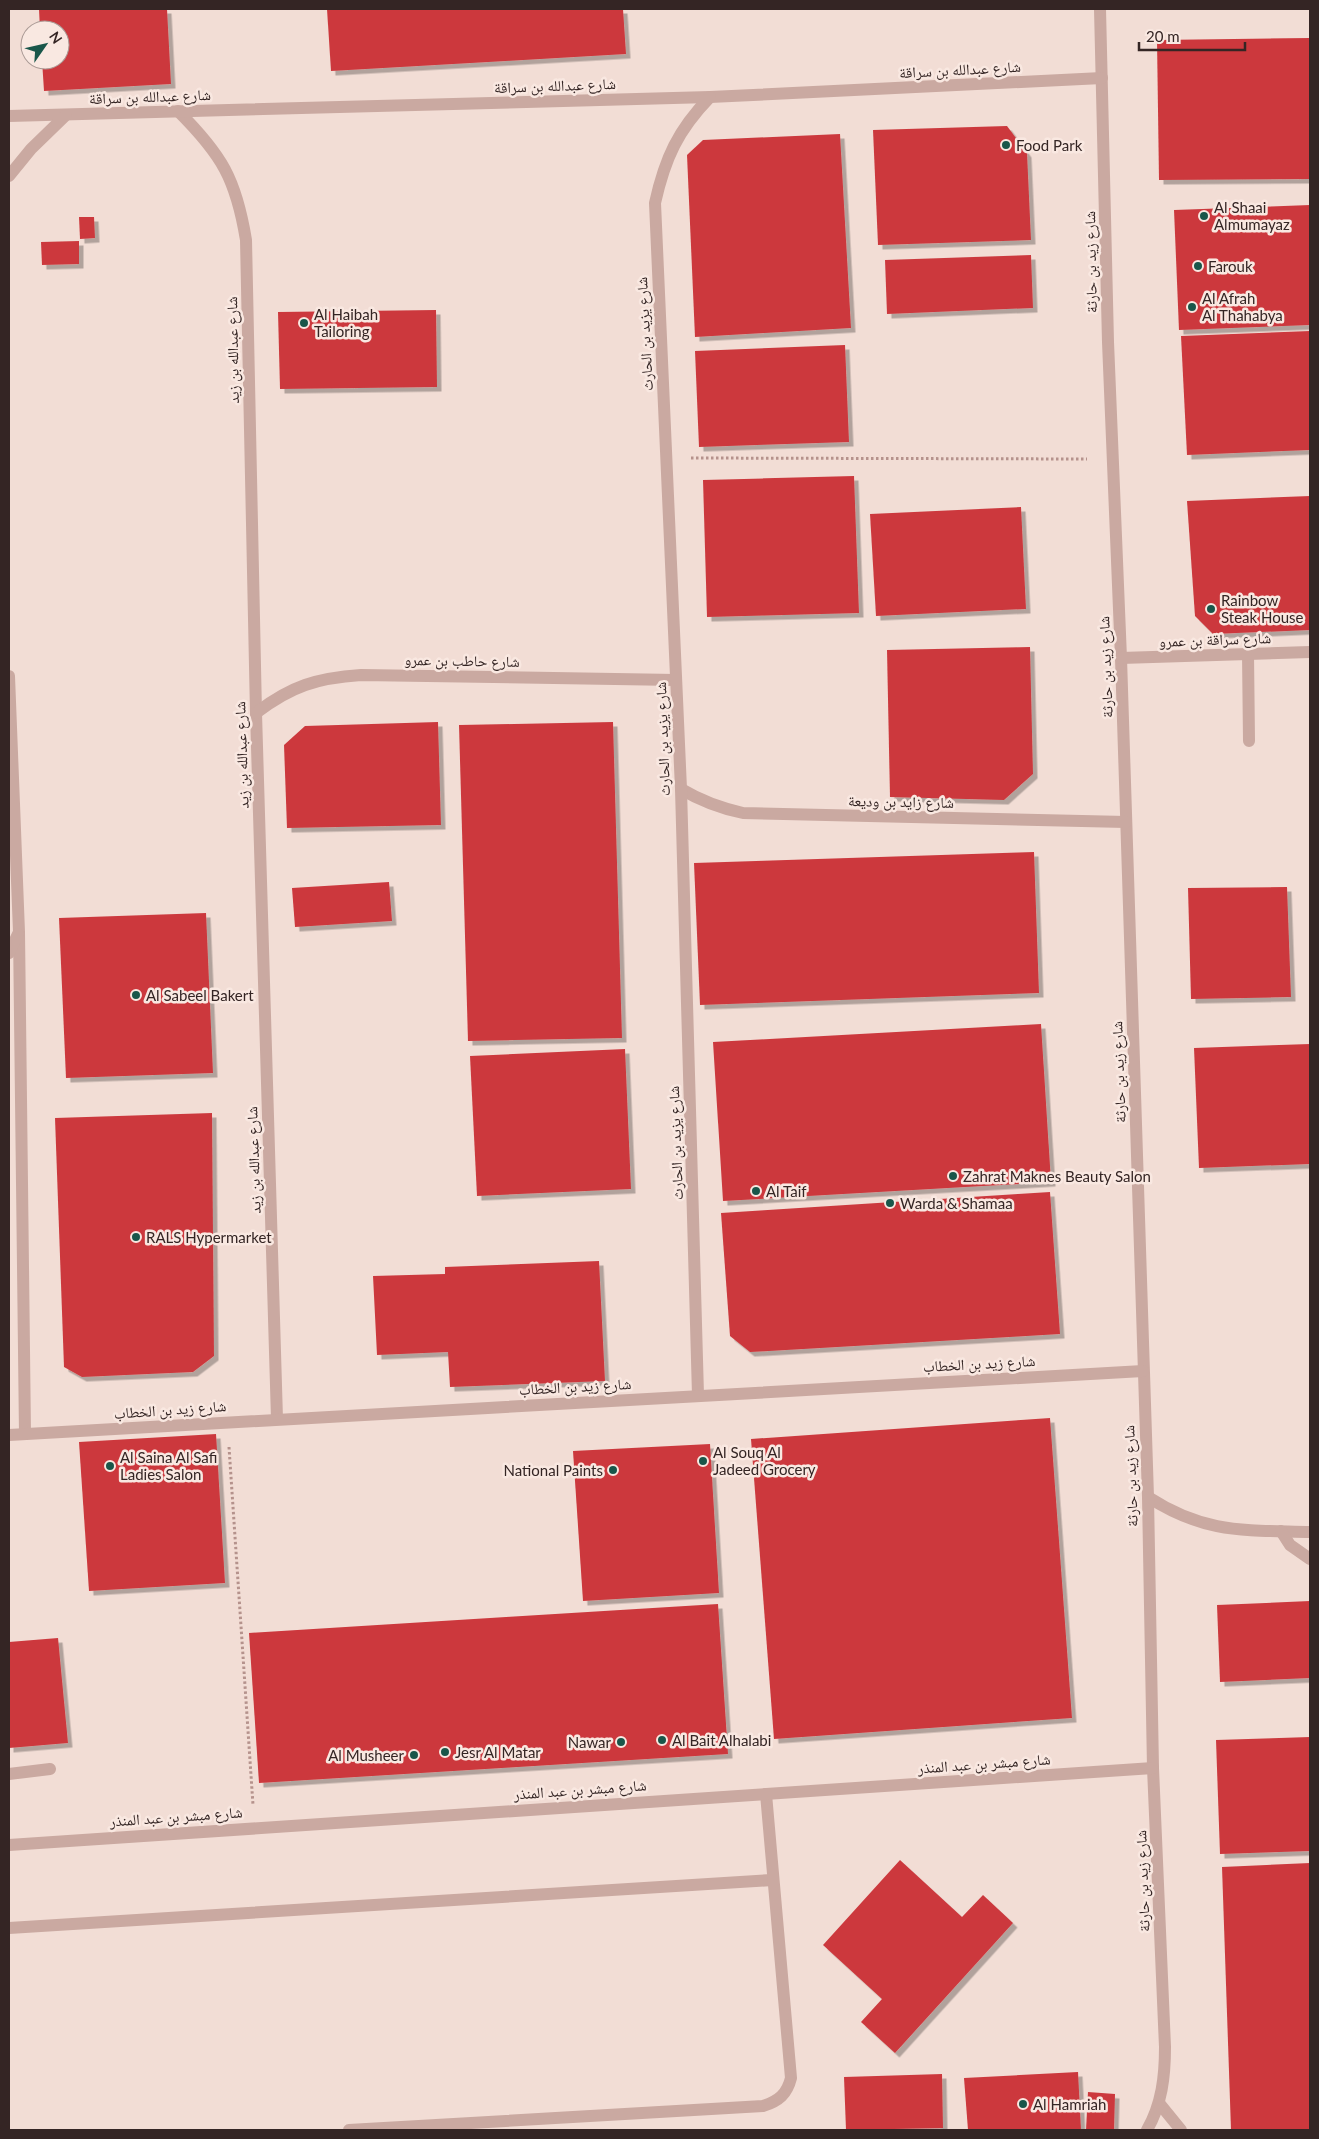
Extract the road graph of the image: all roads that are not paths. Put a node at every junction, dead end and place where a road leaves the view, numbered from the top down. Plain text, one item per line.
1 (1100, 9) edge
2 (1102, 78) junction
3 (710, 96) junction
4 (178, 111) junction
5 (66, 115) junction
6 (9, 116) edge
7 (9, 176) edge
8 (1310, 652) edge
9 (1248, 654) junction
10 (1121, 658) junction
11 (9, 676) edge
12 (676, 680) junction
13 (256, 713) junction
14 (1249, 741) dead end
15 (681, 789) junction
16 (1126, 822) junction
17 (19, 932) junction
18 (9, 953) edge
19 (1143, 1371) junction
20 (698, 1395) junction
21 (277, 1419) junction
22 (25, 1434) junction
23 (9, 1435) edge
24 (1148, 1497) junction
25 (1281, 1531) junction
26 (1310, 1532) edge
27 (1310, 1559) edge
28 (1153, 1768) junction
29 (50, 1770) dead end
30 (9, 1774) edge
31 (766, 1794) junction
32 (9, 1845) edge
33 (772, 1880) junction
34 (9, 1928) edge
35 (1159, 2104) junction
36 (349, 2130) edge
37 (1147, 2130) edge
38 (1181, 2130) edge

1 - 2 street, شارع زيد بن حارثة
2 - 3 street, شارع عبدالله بن سراقة
2 - 10 street, شارع زيد بن حارثة
3 - 4 street, شارع عبدالله بن سراقة
3 - 12 street, شارع يزيد بن الحارث
4 - 5 street, شارع عبدالله بن سراقة
4 - 13 street, شارع عبدالله بن زيد
5 - 6 street, شارع عبدالله بن سراقة
5 - 7 street
8 - 9 street, شارع سراقة بن عمرو
9 - 10 street, شارع سراقة بن عمرو
9 - 14 street
10 - 16 street, شارع زيد بن حارثة
11 - 17 street
12 - 13 street, شارع حاطب بن عمرو
12 - 15 street, شارع يزيد بن الحارث
13 - 21 street, شارع عبدالله بن زيد
15 - 16 street, شارع زايد بن وديعة
15 - 20 street, شارع يزيد بن الحارث
16 - 19 street, شارع زيد بن حارثة
17 - 18 street
17 - 22 street
19 - 20 street, شارع زيد بن الخطاب
19 - 24 street, شارع زيد بن حارثة
20 - 21 street, شارع زيد بن الخطاب
21 - 22 street, شارع زيد بن الخطاب
22 - 23 street, شارع زيد بن الخطاب
24 - 25 street
24 - 28 street, شارع زيد بن حارثة
25 - 26 street
25 - 27 street
28 - 31 street, شارع مبشر بن عبد المنذر
28 - 35 street, شارع زيد بن حارثة
29 - 30 street
31 - 32 street, شارع مبشر بن عبد المنذر
31 - 33 street
33 - 34 street
33 - 36 street
35 - 37 street, شارع زيد بن حارثة
35 - 38 street

